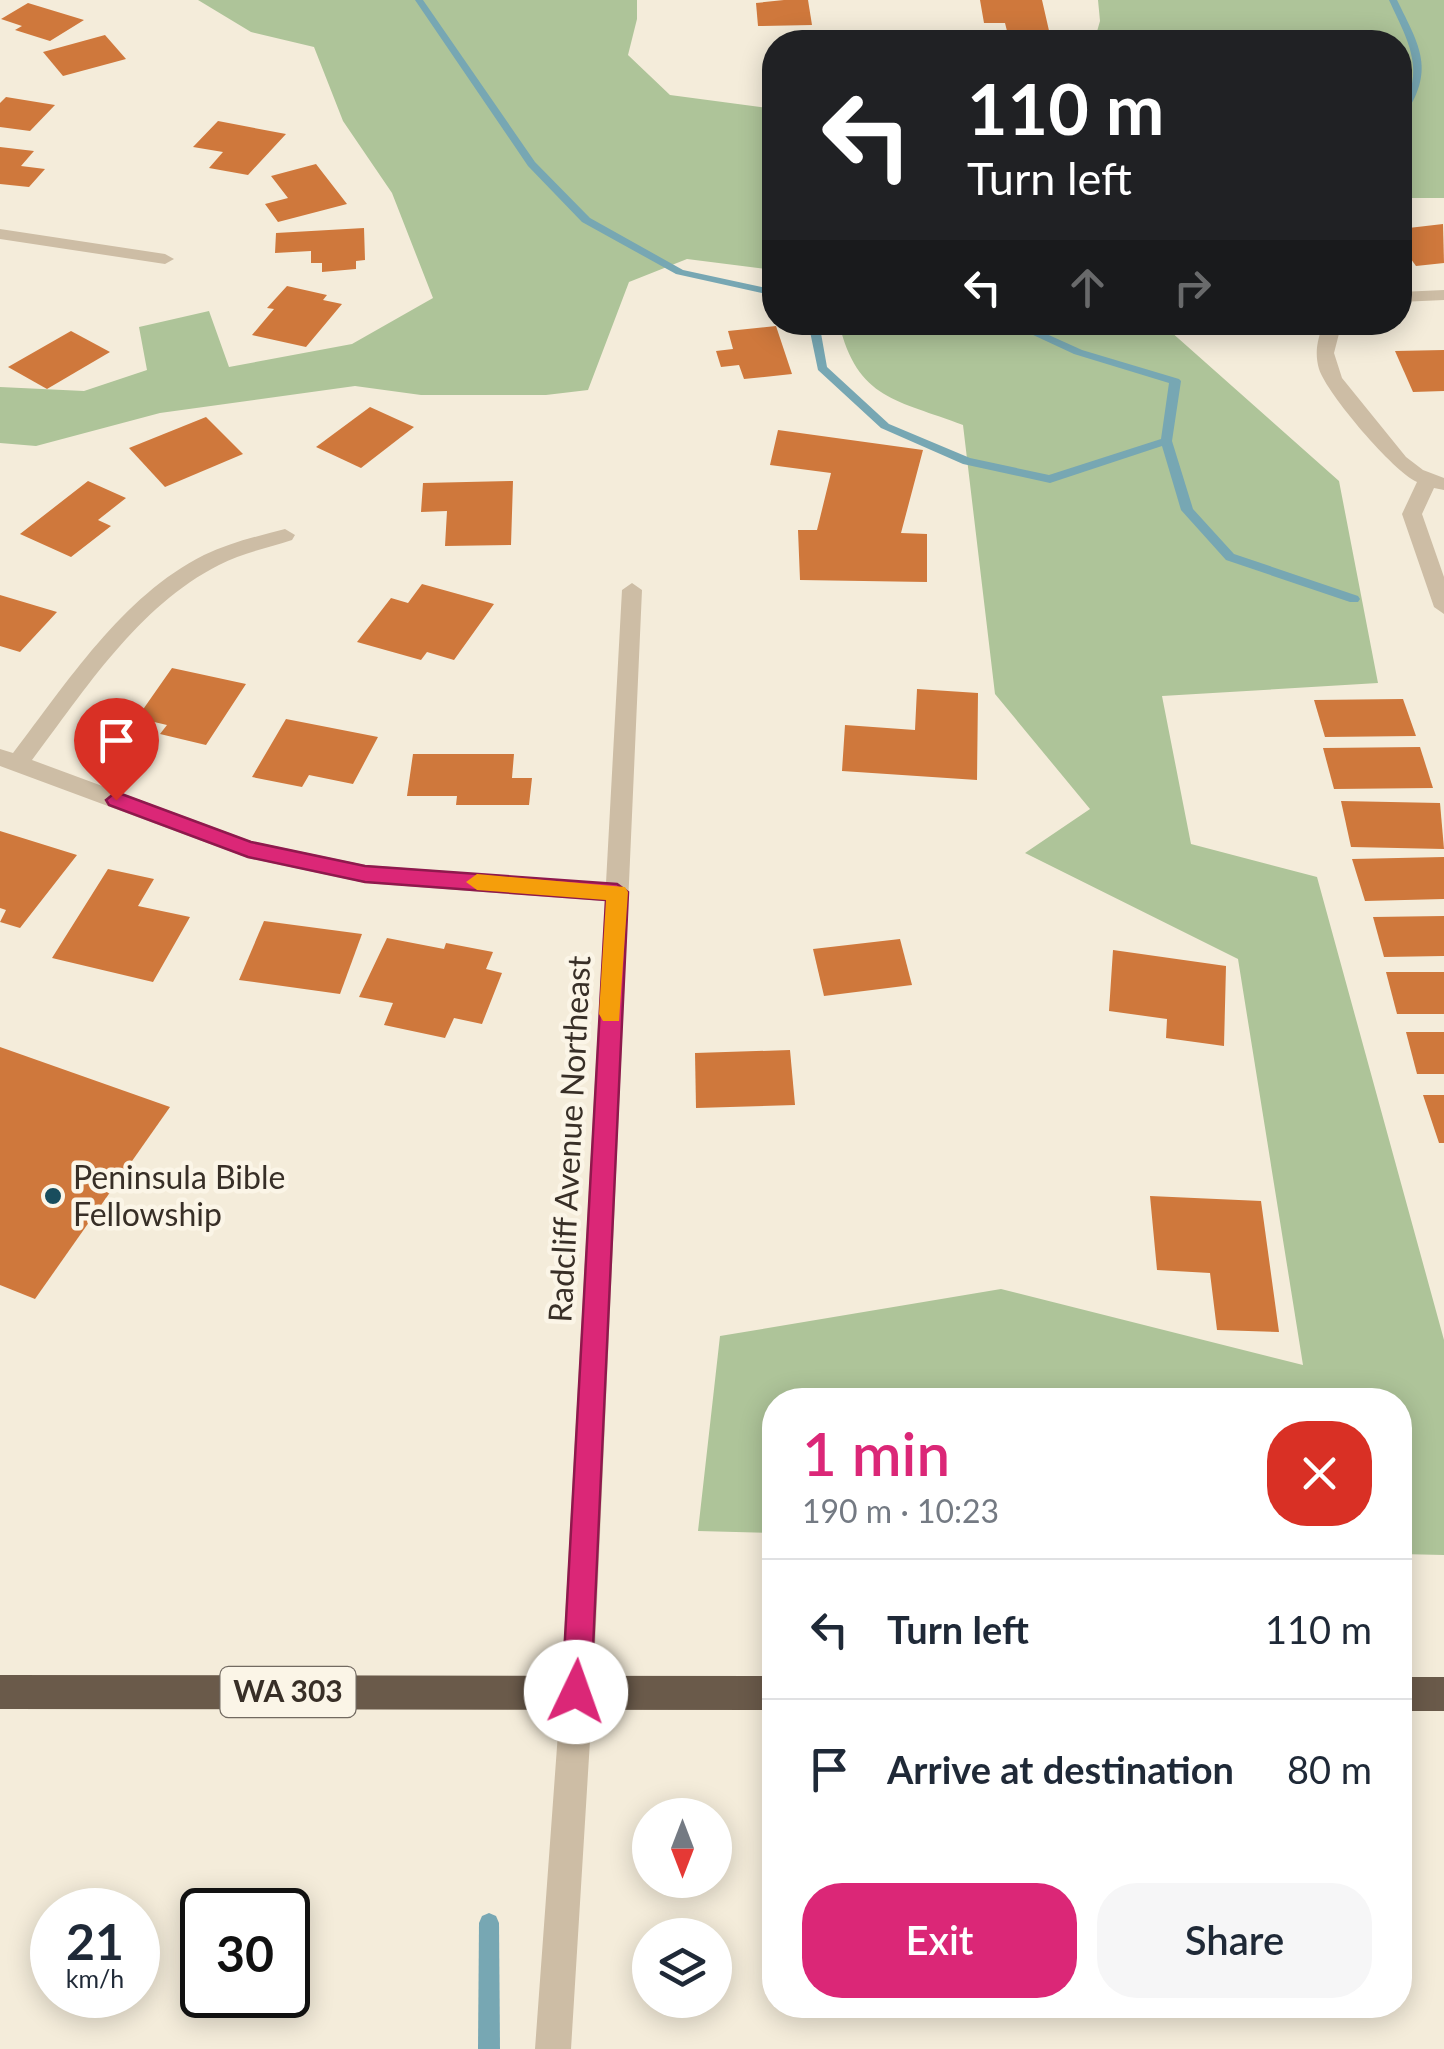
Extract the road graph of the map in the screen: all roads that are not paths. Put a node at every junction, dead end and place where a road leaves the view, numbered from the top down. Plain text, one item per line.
1 (0, 234) edge
2 (165, 259) dead end
3 (1444, 295) edge
4 (1412, 297) edge
5 (1327, 335) edge
6 (1436, 482) edge
7 (285, 535) dead end
8 (632, 590) dead end
9 (1444, 607) edge
10 (9, 760) edge
11 (617, 892) junction
12 (0, 1692) edge
13 (576, 1692) junction
14 (762, 1693) edge
15 (1412, 1694) edge
16 (1444, 1694) edge
17 (553, 2049) edge

1 - 2 street
3 - 4 street
5 - 6 street
6 - 9 street
7 - 10 street
8 - 11 street, Radcliff Avenue Northeast
10 - 11 street
11 - 13 street, Radcliff Avenue Northeast
12 - 13 highway, WA 303
13 - 14 highway, WA 303
13 - 17 street, Radcliff Avenue Northeast
15 - 16 highway

